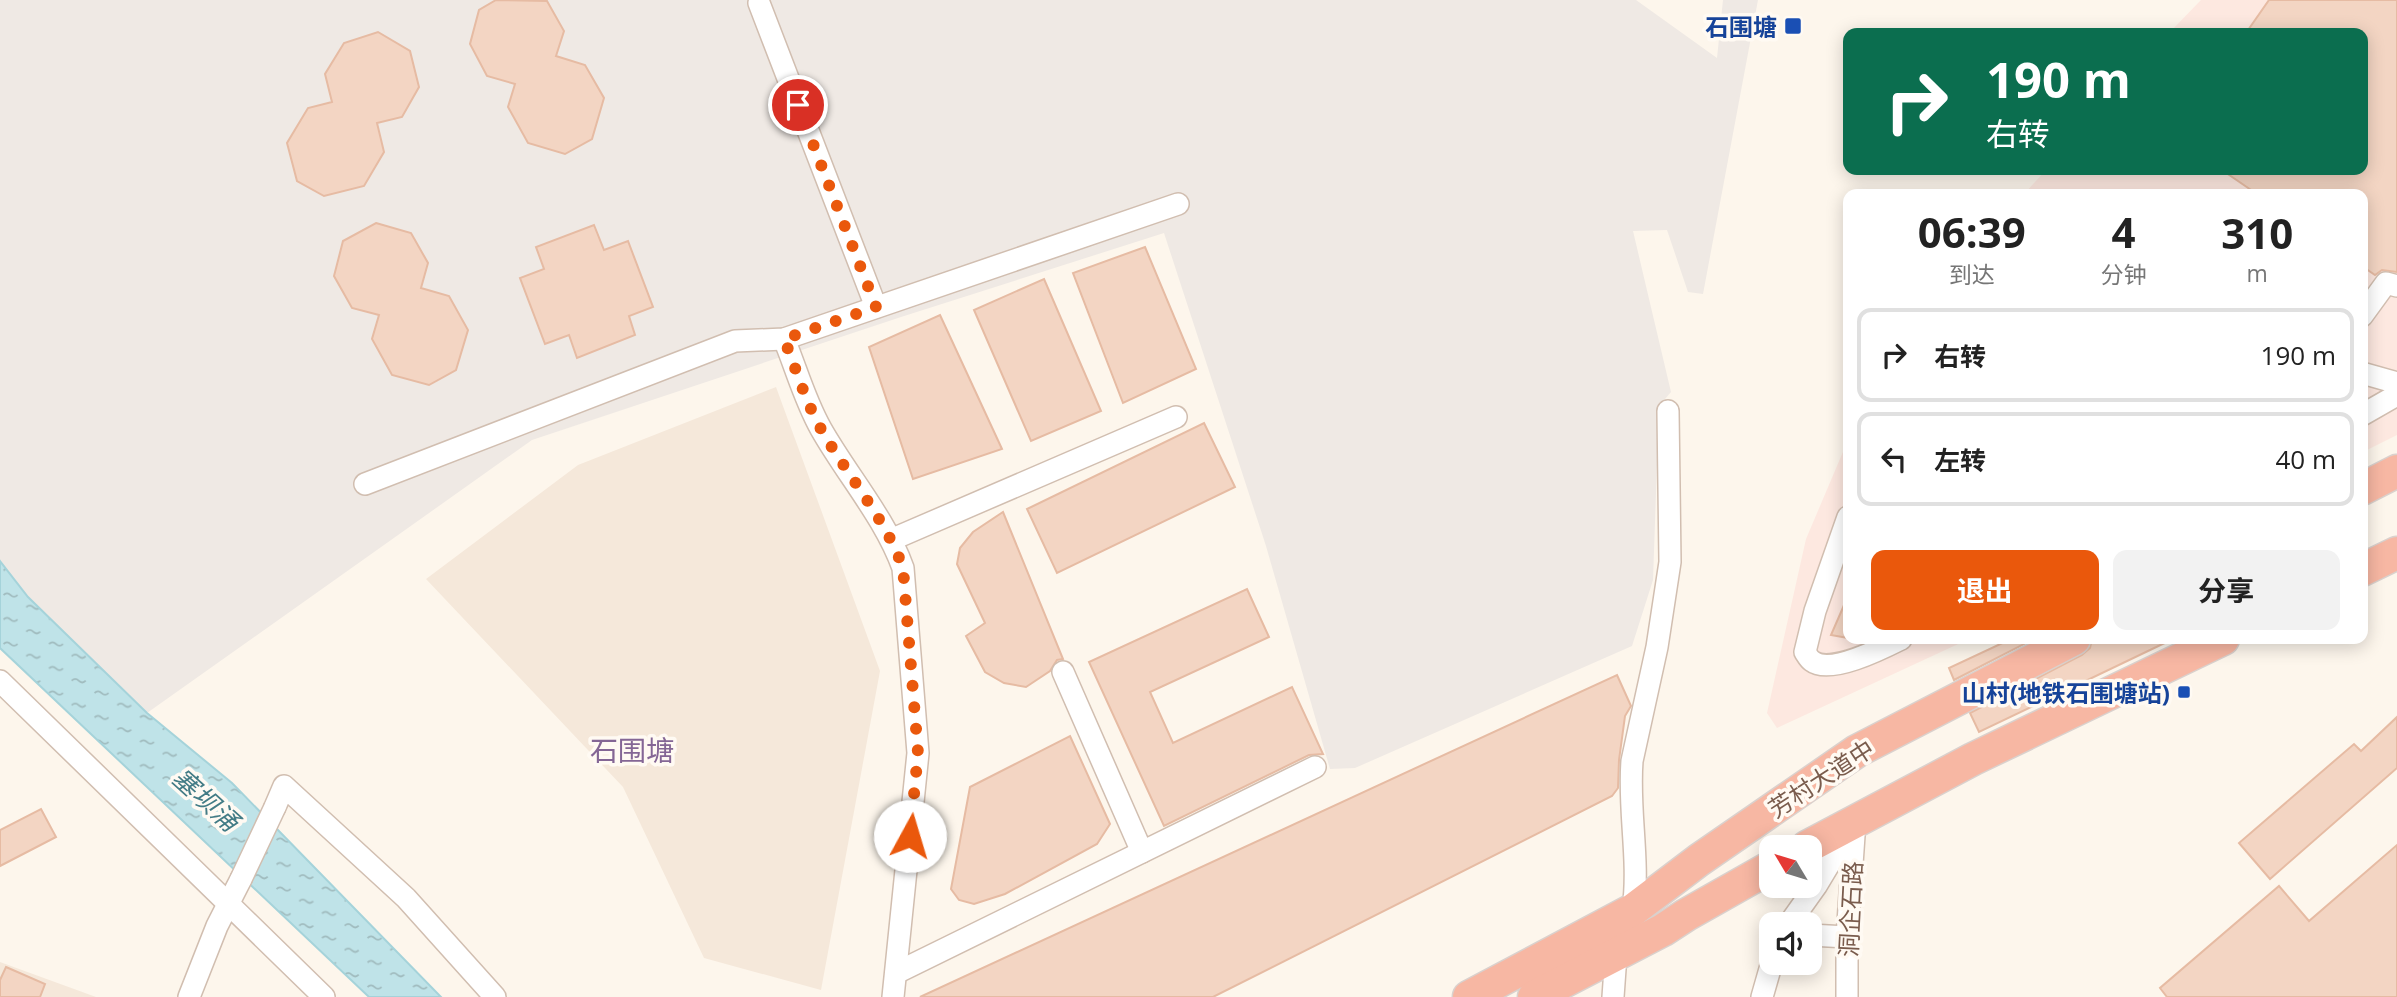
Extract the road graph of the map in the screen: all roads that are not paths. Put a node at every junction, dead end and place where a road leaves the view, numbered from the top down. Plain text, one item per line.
1 (759, 3) dead end
2 (1178, 204) dead end
3 (2397, 286) edge
4 (876, 307) junction
5 (2368, 308) edge
6 (784, 339) junction
7 (2368, 375) edge
8 (2397, 383) edge
9 (2397, 395) edge
10 (1668, 411) dead end
11 (2368, 412) edge
12 (1176, 416) dead end
13 (2397, 471) edge
14 (365, 484) dead end
15 (2368, 486) edge
16 (1843, 531) edge
17 (893, 540) junction
18 (2397, 553) edge
19 (2368, 567) edge
20 (1891, 644) edge
21 (2064, 644) edge
22 (2213, 644) edge
23 (1063, 672) dead end
24 (0, 681) edge
25 (1315, 767) dead end
26 (1854, 821) junction
27 (1822, 839) edge
28 (1142, 852) junction
29 (1759, 874) edge
30 (229, 904) junction
31 (1633, 910) junction
32 (1798, 912) edge
33 (1822, 936) edge
34 (1847, 937) junction
35 (1616, 955) junction
36 (896, 973) junction
37 (1768, 975) edge
38 (189, 997) edge
39 (324, 997) edge
40 (495, 997) edge
41 (893, 997) edge
42 (1469, 997) edge
43 (1534, 997) edge
44 (1613, 997) edge
45 (1762, 997) edge
46 (1847, 997) edge

1 - 4 street
2 - 4 street
3 - 5 street
4 - 6 street
6 - 14 street
6 - 17 street
7 - 8 street
9 - 11 street
10 - 31 street
12 - 17 street
13 - 15 highway
16 - 20 street
17 - 36 street
18 - 19 highway
21 - 31 highway, 芳村大道中
22 - 26 highway, 芳村大道中
23 - 28 street
24 - 30 street
25 - 28 street
26 - 27 highway, 芳村大道中
26 - 32 street
26 - 34 street, 洞企石路
28 - 36 street
29 - 35 highway
30 - 38 street
30 - 39 street
30 - 40 street, bridge
31 - 42 highway, 芳村大道中
33 - 34 street
34 - 46 street, 洞企石路
35 - 43 highway
35 - 44 street
36 - 41 street
37 - 45 street

